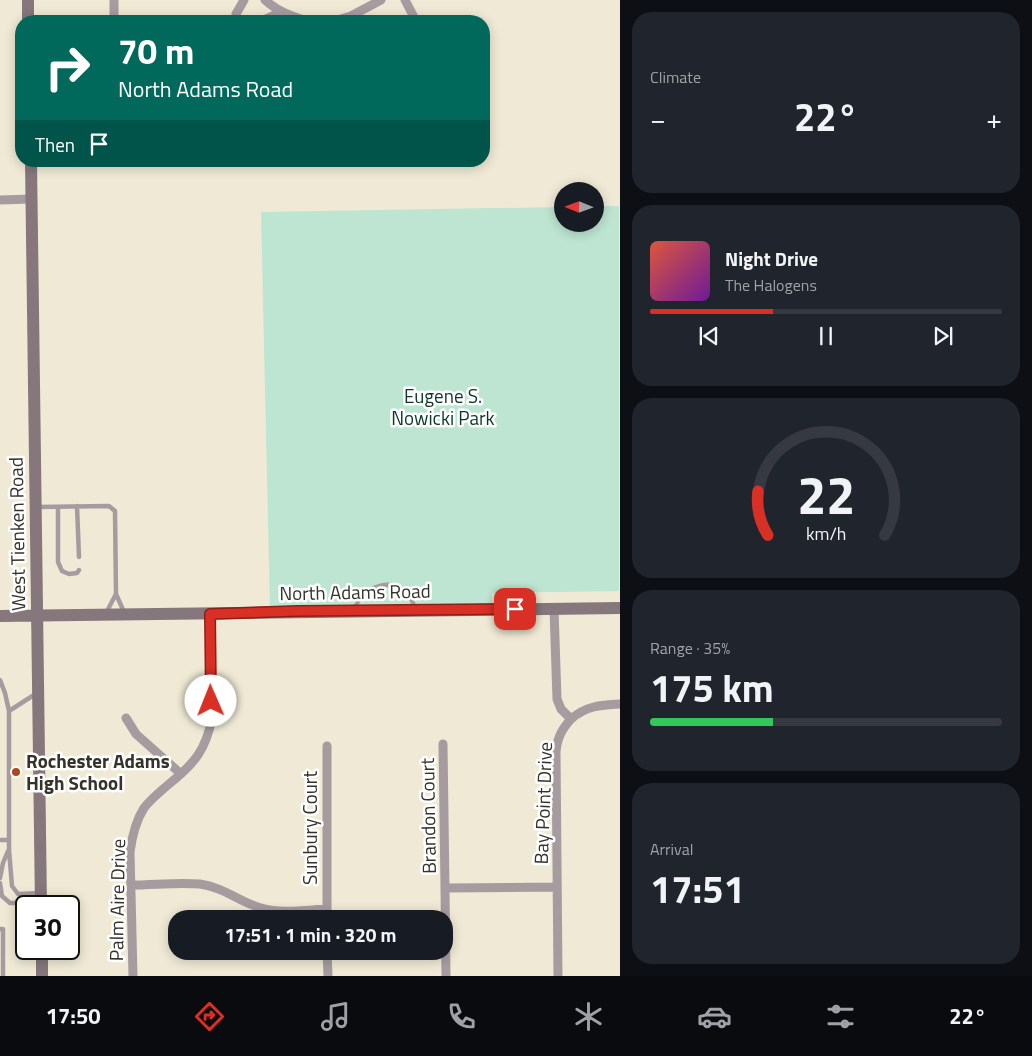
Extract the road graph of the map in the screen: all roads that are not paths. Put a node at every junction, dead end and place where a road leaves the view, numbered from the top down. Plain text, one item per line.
1 (28, 0) edge
2 (114, 0) edge
3 (244, 0) edge
4 (264, 0) edge
5 (381, 0) edge
6 (405, 0) edge
7 (281, 12) junction
8 (28, 15) edge
9 (114, 15) edge
10 (236, 15) edge
11 (274, 15) edge
12 (290, 15) edge
13 (353, 15) edge
14 (413, 15) edge
15 (31, 167) edge
16 (31, 199) junction
17 (0, 200) edge
18 (77, 506) junction
19 (58, 507) junction
20 (36, 508) junction
21 (79, 556) dead end
22 (79, 570) dead end
23 (116, 594) junction
24 (620, 608) edge
25 (554, 609) junction
26 (416, 610) junction
27 (354, 611) junction
28 (104, 614) junction
29 (125, 614) junction
30 (210, 614) junction
31 (0, 616) edge
32 (37, 616) junction
33 (0, 680) edge
34 (38, 692) junction
35 (620, 704) edge
36 (8, 711) junction
37 (126, 718) dead end
38 (571, 719) junction
39 (443, 744) dead end
40 (327, 746) dead end
41 (181, 774) junction
42 (0, 840) edge
43 (8, 840) junction
44 (8, 850) junction
45 (0, 878) edge
46 (0, 883) edge
47 (131, 885) junction
48 (557, 887) junction
49 (445, 888) junction
50 (21, 895) edge
51 (40, 895) edge
52 (15, 903) edge
53 (278, 910) edge
54 (327, 910) edge
55 (0, 929) edge
56 (42, 960) edge
57 (327, 960) edge
58 (3, 976) edge
59 (42, 976) edge
60 (133, 976) edge
61 (328, 976) edge
62 (446, 976) edge
63 (558, 976) edge

1 - 8 street
2 - 9 street
3 - 10 street
4 - 7 street
5 - 13 street
6 - 14 street
7 - 11 street
7 - 12 street
15 - 16 street, West Tienken Road
16 - 17 street
16 - 20 street, West Tienken Road
18 - 19 lane
18 - 21 lane
18 - 23 lane
19 - 20 lane
19 - 22 lane
20 - 32 street, West Tienken Road
23 - 28 lane
23 - 29 lane
24 - 25 street, North Adams Road
25 - 26 street, North Adams Road
25 - 38 street, Bay Point Drive
26 - 27 street, North Adams Road
26 - 27 lane
27 - 30 street, North Adams Road
28 - 29 street, North Adams Road
28 - 32 street, North Adams Road
29 - 30 street, North Adams Road
30 - 41 street, Palm Aire Drive
31 - 32 street, North Adams Road
32 - 34 street, West Tienken Road
33 - 36 lane
34 - 36 lane
34 - 51 street, West Tienken Road
35 - 38 street
36 - 43 lane
37 - 41 street
38 - 48 street, Bay Point Drive
39 - 49 street, Brandon Court
40 - 54 street, Sunbury Court
41 - 47 street, Palm Aire Drive
42 - 43 lane
43 - 44 lane
44 - 45 lane
44 - 50 lane
46 - 52 lane
47 - 53 street
47 - 60 street, Palm Aire Drive
48 - 49 street
48 - 63 street, Bay Point Drive
49 - 62 street, Brandon Court
55 - 58 lane
56 - 59 street
57 - 61 street

